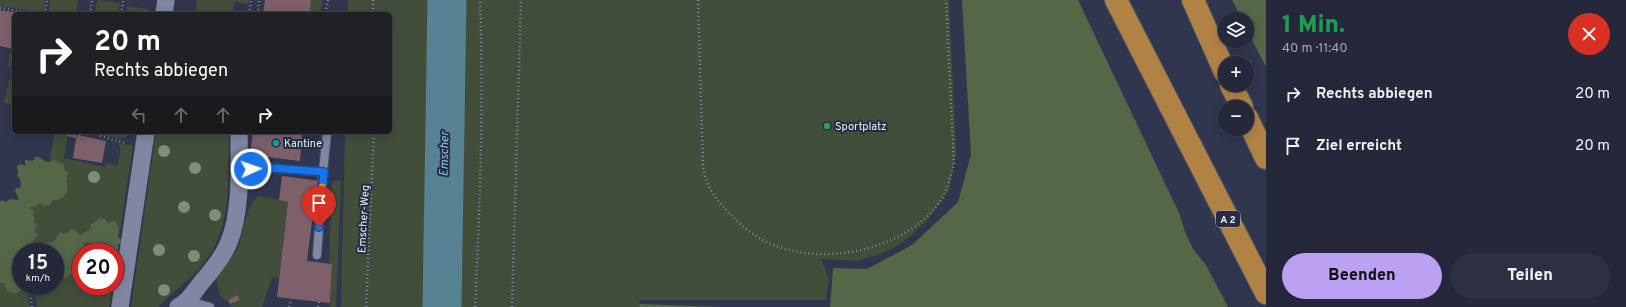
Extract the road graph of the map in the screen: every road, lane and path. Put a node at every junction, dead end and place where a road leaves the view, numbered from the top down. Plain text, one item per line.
1 (48, 0) edge
2 (92, 0) edge
3 (123, 0) edge
4 (166, 0) edge
5 (251, 0) edge
6 (259, 0) edge
7 (328, 0) edge
8 (373, 0) edge
9 (480, 0) edge
10 (521, 0) edge
11 (698, 0) edge
12 (946, 0) edge
13 (1116, 0) edge
14 (1193, 0) edge
15 (0, 8) edge
16 (23, 12) edge
17 (45, 12) edge
18 (90, 12) edge
19 (122, 12) edge
20 (164, 12) edge
21 (249, 12) edge
22 (258, 12) edge
23 (327, 12) edge
24 (373, 12) edge
25 (1218, 56) edge
26 (1254, 133) edge
27 (239, 134) edge
28 (327, 134) edge
29 (374, 134) edge
30 (100, 136) dead end
31 (145, 138) edge
32 (1266, 158) edge
33 (324, 172) junction
34 (239, 178) junction
35 (317, 255) dead end
36 (1266, 293) edge
37 (31, 295) edge
38 (291, 299) dead end
39 (319, 302) dead end
40 (183, 304) edge
41 (32, 307) edge
42 (120, 307) edge
43 (210, 307) edge
44 (289, 307) edge
45 (318, 307) edge
46 (366, 307) edge
47 (475, 307) edge
48 (512, 307) edge

1 - 17 path
2 - 18 path
3 - 19 path
4 - 20 street
5 - 21 path
6 - 22 path
7 - 23 path
8 - 24 path
9 - 47 path
10 - 48 path
11 - 12 path
13 - 36 highway, A 2
14 - 25 highway
15 - 16 path
26 - 32 highway
27 - 34 street
28 - 33 lane
29 - 46 path, Emscher-Weg
30 - 31 path
31 - 42 street
33 - 34 lane
33 - 35 lane
34 - 40 street
37 - 41 path
38 - 44 path
39 - 45 path
40 - 43 lane

